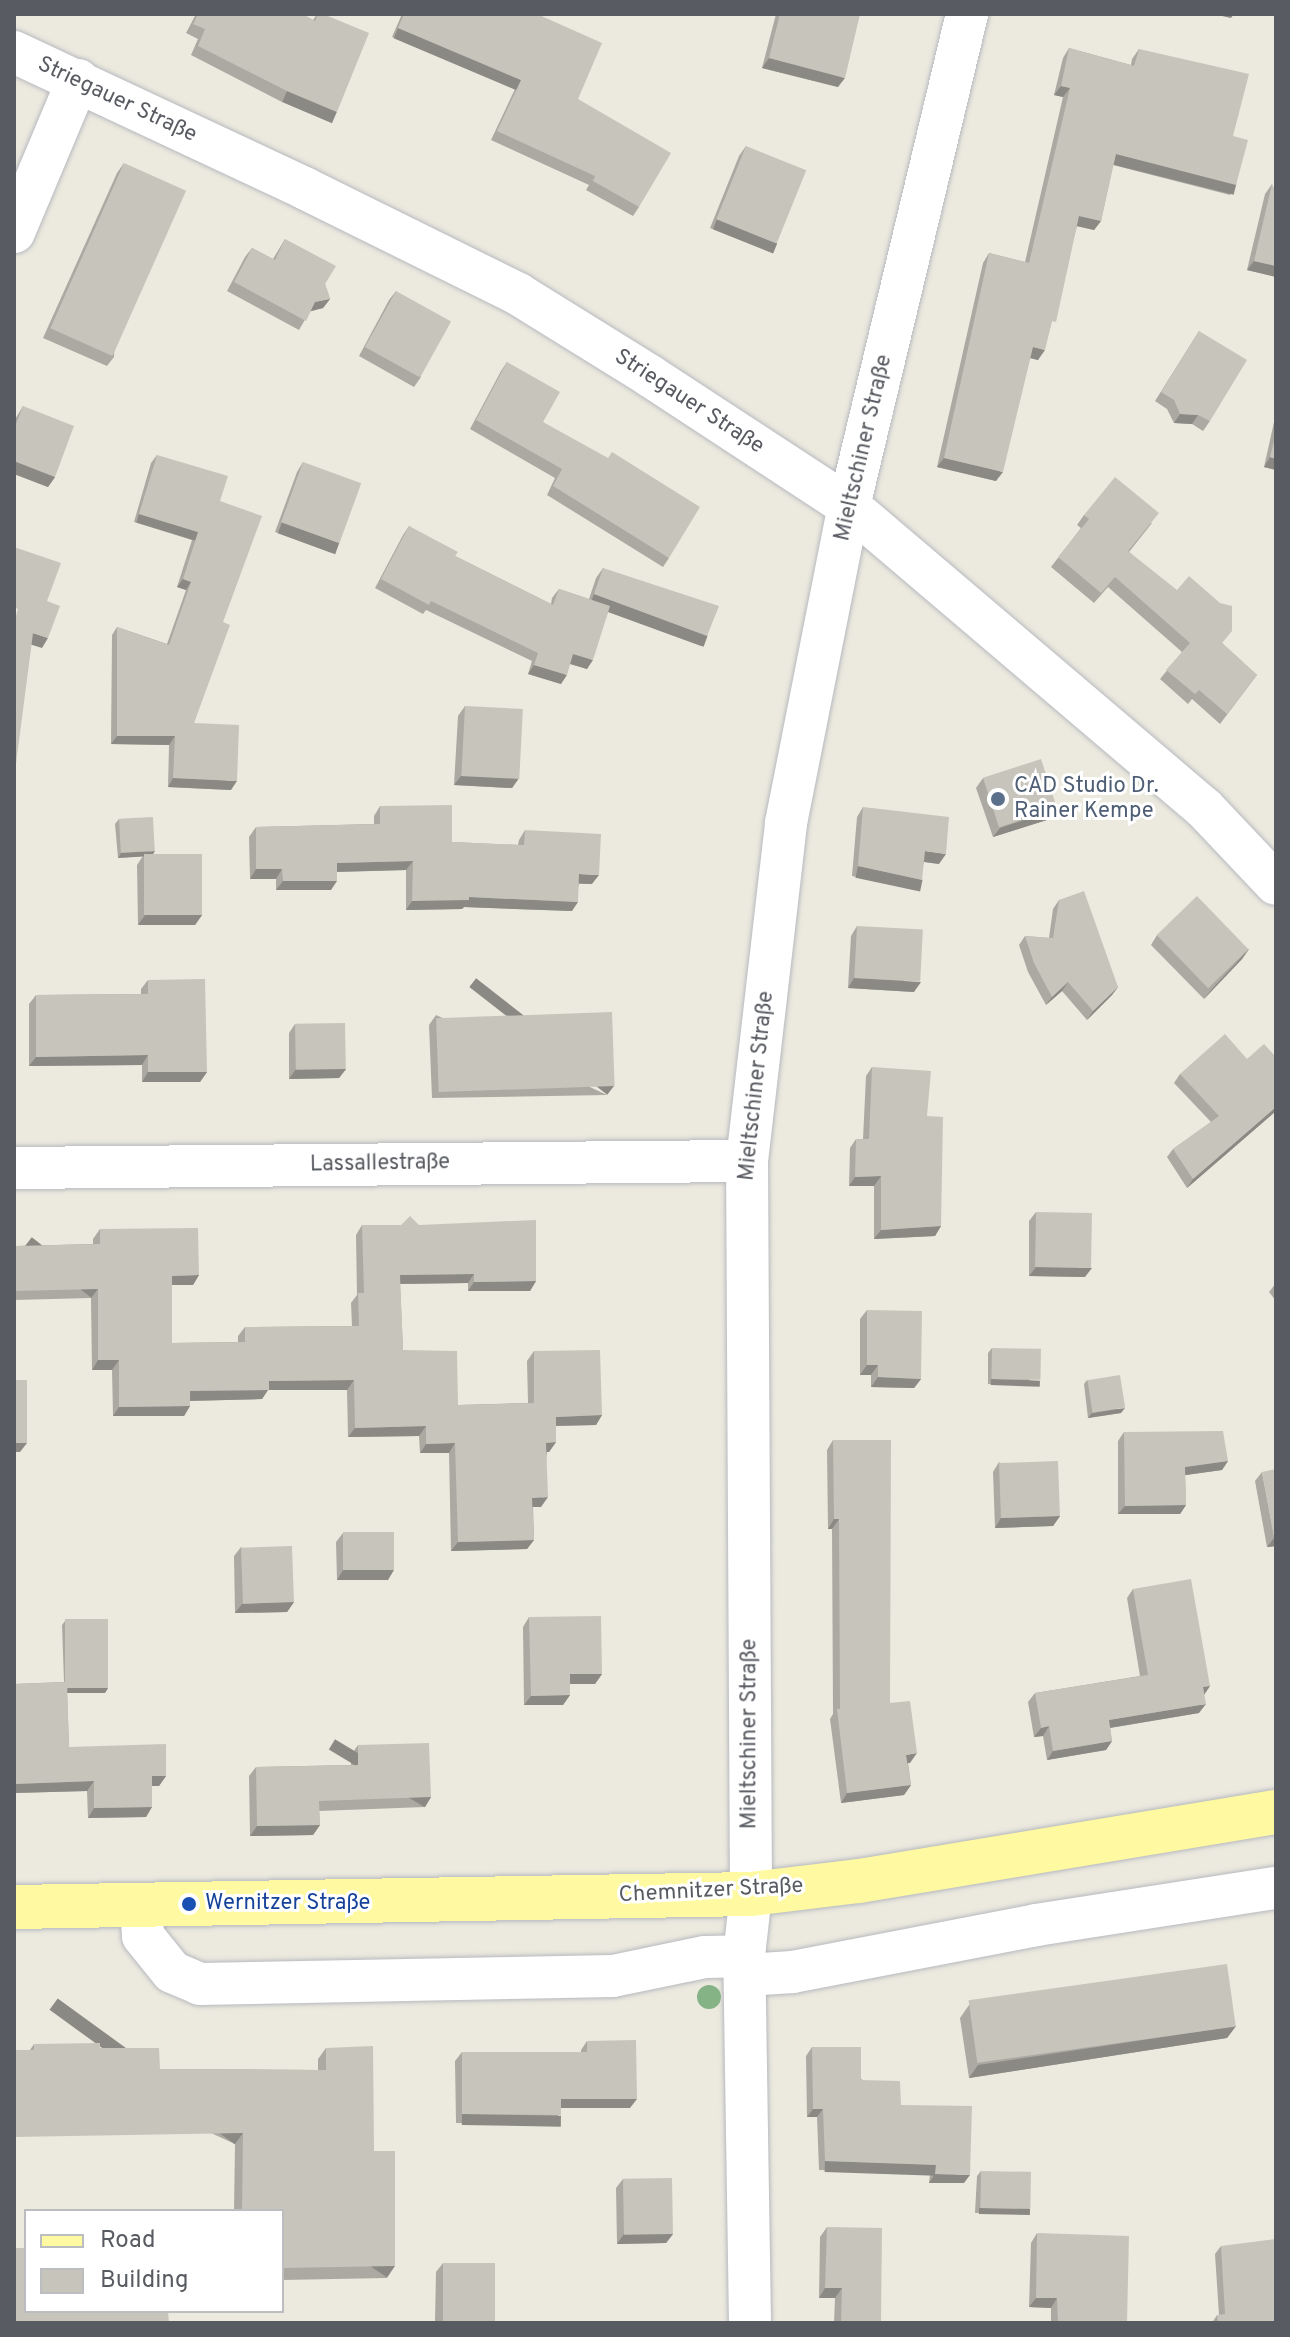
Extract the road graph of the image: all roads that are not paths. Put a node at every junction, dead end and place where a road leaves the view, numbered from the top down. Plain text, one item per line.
1 (967, 14) edge
2 (14, 52) edge
3 (78, 80) junction
4 (14, 232) edge
5 (849, 506) junction
6 (1276, 884) edge
7 (747, 1161) junction
8 (14, 1168) edge
9 (1276, 1812) edge
10 (1276, 1888) edge
11 (751, 1894) junction
12 (141, 1906) junction
13 (14, 1907) edge
14 (744, 1965) junction
15 (750, 2323) edge

1 - 5 street, Mieltschiner Straße
2 - 3 street, Striegauer Straße
3 - 4 street
3 - 5 street, Striegauer Straße
5 - 6 street, Striegauer Straße
5 - 7 street, Mieltschiner Straße
7 - 8 street, Lassallestraße
7 - 11 street, Mieltschiner Straße
9 - 11 main road, Chemnitzer Straße
10 - 14 street
11 - 12 main road, Chemnitzer Straße
11 - 14 street, Mieltschiner Straße
12 - 13 main road, Chemnitzer Straße
12 - 14 street
14 - 15 street, Mieltschiner Straße

